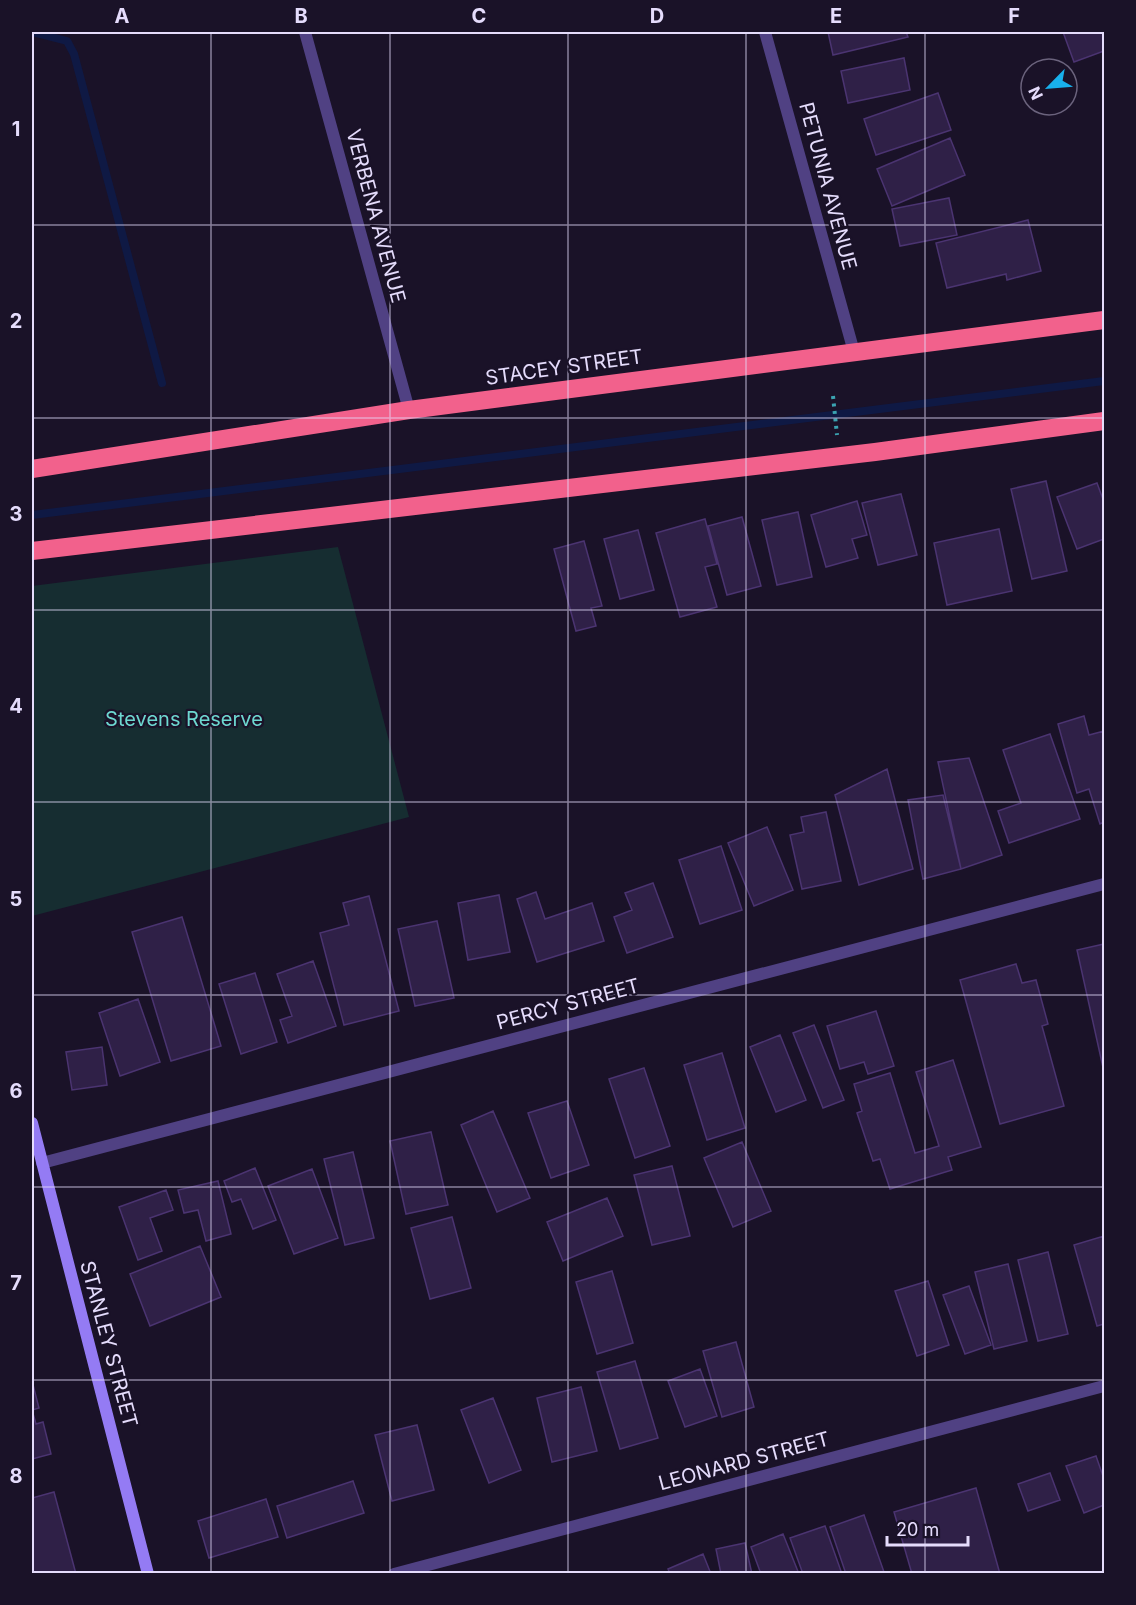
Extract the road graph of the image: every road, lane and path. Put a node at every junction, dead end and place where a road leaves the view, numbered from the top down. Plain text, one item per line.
1 (305, 32) edge
2 (765, 32) edge
3 (1104, 320) edge
4 (854, 352) junction
5 (833, 396) dead end
6 (409, 410) junction
7 (1104, 421) edge
8 (837, 435) dead end
9 (32, 469) edge
10 (32, 550) edge
11 (1104, 884) edge
12 (32, 1124) edge
13 (42, 1163) junction
14 (1104, 1386) edge
15 (148, 1574) edge
16 (394, 1574) edge

1 - 6 street, VERBENA AVENUE
2 - 4 street, PETUNIA AVENUE
3 - 4 highway, STACEY STREET
4 - 6 highway, STACEY STREET
5 - 8 path
6 - 9 highway, STACEY STREET
7 - 10 highway
11 - 13 street, PERCY STREET
12 - 13 street, STANLEY STREET
13 - 15 street, STANLEY STREET
14 - 16 street, LEONARD STREET

